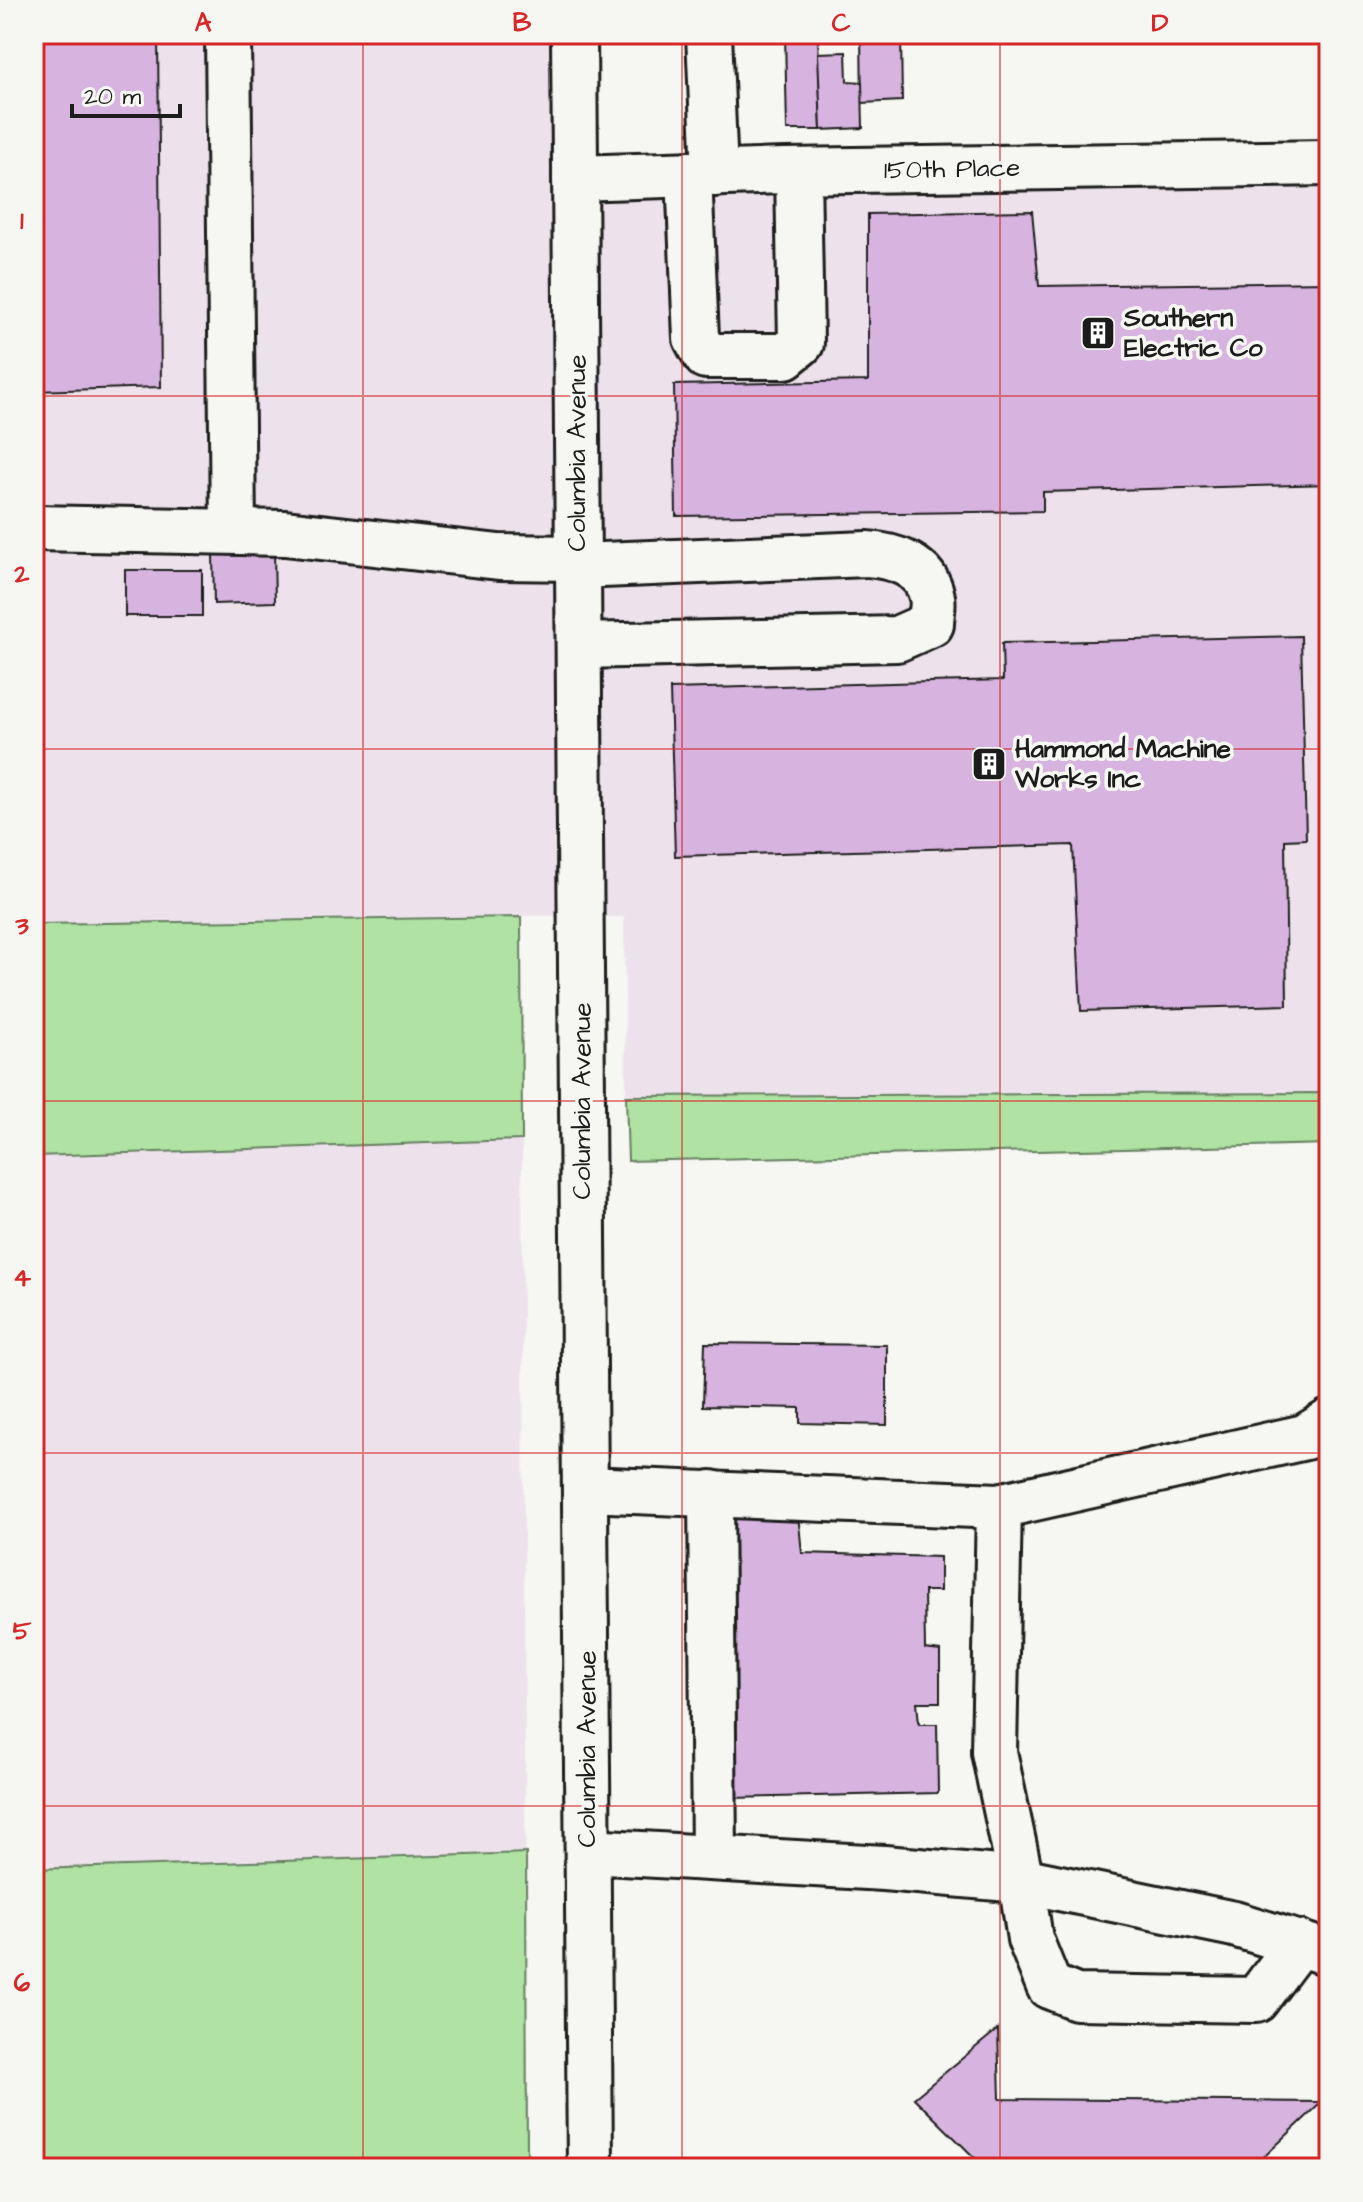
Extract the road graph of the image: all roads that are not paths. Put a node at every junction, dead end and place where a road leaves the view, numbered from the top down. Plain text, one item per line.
1 (228, 34) edge
2 (574, 34) edge
3 (709, 34) edge
4 (1329, 163) edge
5 (798, 171) junction
6 (702, 174) junction
7 (575, 178) junction
8 (34, 528) edge
9 (233, 531) junction
10 (578, 562) junction
11 (579, 646) junction
12 (1321, 1436) edge
13 (585, 1489) junction
14 (711, 1493) junction
15 (999, 1506) junction
16 (588, 1851) junction
17 (714, 1858) junction
18 (1021, 1880) junction
19 (1314, 1948) edge
20 (590, 2168) edge

1 - 9 street
2 - 7 street, Columbia Avenue
3 - 6 street
4 - 5 street, 150th Place
5 - 6 street, 150th Place
5 - 6 street
6 - 7 street, 150th Place
7 - 10 street, Columbia Avenue
8 - 9 street
9 - 10 street
10 - 11 street, Columbia Avenue
10 - 11 street
11 - 13 street, Columbia Avenue
12 - 15 street
13 - 14 street
13 - 16 street, Columbia Avenue
14 - 15 street
14 - 17 street
15 - 18 street
16 - 17 street
16 - 20 street, Columbia Avenue
17 - 18 street
18 - 19 street
18 - 19 street

